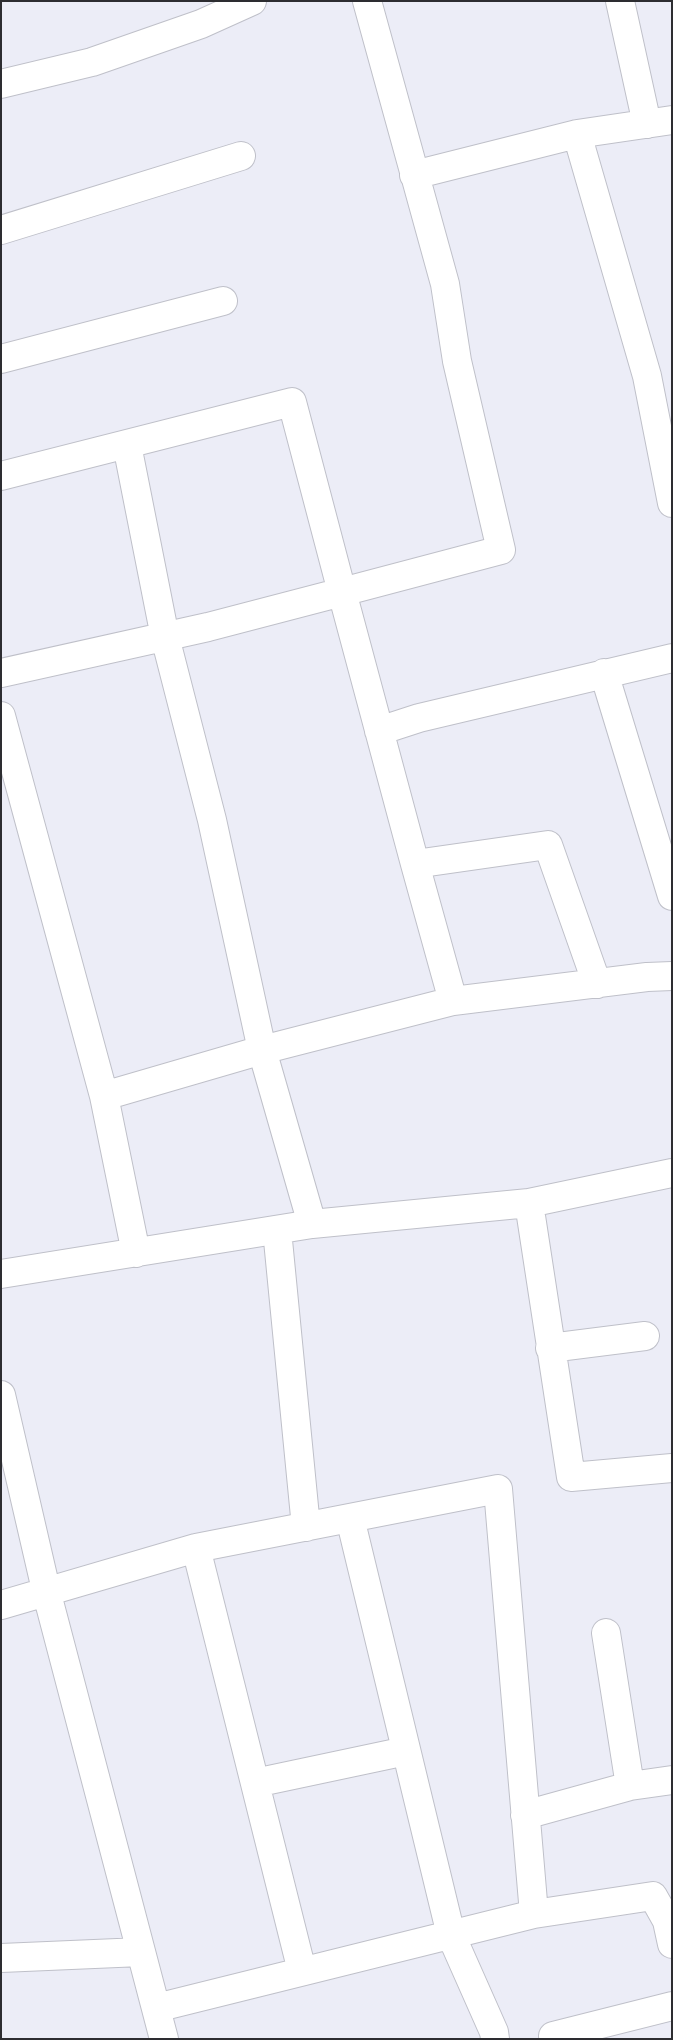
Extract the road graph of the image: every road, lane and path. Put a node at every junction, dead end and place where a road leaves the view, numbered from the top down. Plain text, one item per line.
1 (252, 1) edge
2 (367, 1) edge
3 (620, 1) edge
4 (1, 84) edge
5 (659, 122) edge
6 (577, 134) junction
7 (241, 156) dead end
8 (414, 175) junction
9 (1, 230) edge
10 (223, 301) dead end
11 (1, 359) edge
12 (127, 445) junction
13 (1, 476) edge
14 (672, 503) edge
15 (342, 592) junction
16 (165, 637) junction
17 (672, 658) edge
18 (1, 673) edge
19 (604, 673) junction
20 (1, 716) edge
21 (379, 731) junction
22 (414, 864) junction
23 (672, 896) edge
24 (672, 976) edge
25 (597, 984) junction
26 (453, 1001) junction
27 (262, 1050) junction
28 (104, 1096) junction
29 (672, 1173) edge
30 (529, 1203) junction
31 (312, 1224) junction
32 (277, 1230) junction
33 (136, 1253) junction
34 (1, 1274) edge
35 (645, 1336) dead end
36 (550, 1348) junction
37 (1, 1395) edge
38 (672, 1468) edge
39 (350, 1518) junction
40 (306, 1526) junction
41 (196, 1548) junction
42 (46, 1594) junction
43 (1, 1605) edge
44 (606, 1634) dead end
45 (406, 1751) junction
46 (672, 1780) edge
47 (255, 1783) junction
48 (630, 1786) junction
49 (526, 1815) junction
50 (534, 1914) junction
51 (451, 1935) junction
52 (672, 1944) edge
53 (141, 1952) junction
54 (1, 1958) edge
55 (302, 1971) junction
56 (672, 2006) edge
57 (156, 2008) junction
58 (553, 2036) dead end
59 (158, 2039) edge
60 (164, 2039) edge
61 (495, 2039) edge

1 - 4 street
2 - 8 street
3 - 5 street
5 - 6 street
6 - 8 street
6 - 14 street
7 - 9 street
8 - 15 street
10 - 11 street
12 - 13 street
12 - 15 street
12 - 16 street
15 - 16 street
15 - 21 street
16 - 18 street
16 - 27 street
17 - 19 street
19 - 21 street
19 - 23 street
20 - 28 street
21 - 22 street
22 - 25 street
22 - 26 street
24 - 25 street
25 - 26 street
26 - 27 street
27 - 28 street
27 - 31 street
28 - 33 street
29 - 30 street
30 - 31 street
30 - 36 street
31 - 32 street
32 - 33 street
32 - 40 street
33 - 34 street
35 - 36 street
36 - 38 street
37 - 42 street
39 - 40 street
39 - 45 street
39 - 49 street
40 - 41 street
41 - 42 street
41 - 47 street
42 - 43 street
42 - 53 street
44 - 48 street
45 - 47 street
45 - 51 street
46 - 48 street
47 - 55 street
48 - 49 street
49 - 50 street
50 - 51 street
50 - 52 street
51 - 55 street
51 - 61 street
53 - 54 street
53 - 57 street
55 - 57 street
56 - 58 street
57 - 60 street
59 - 60 street

